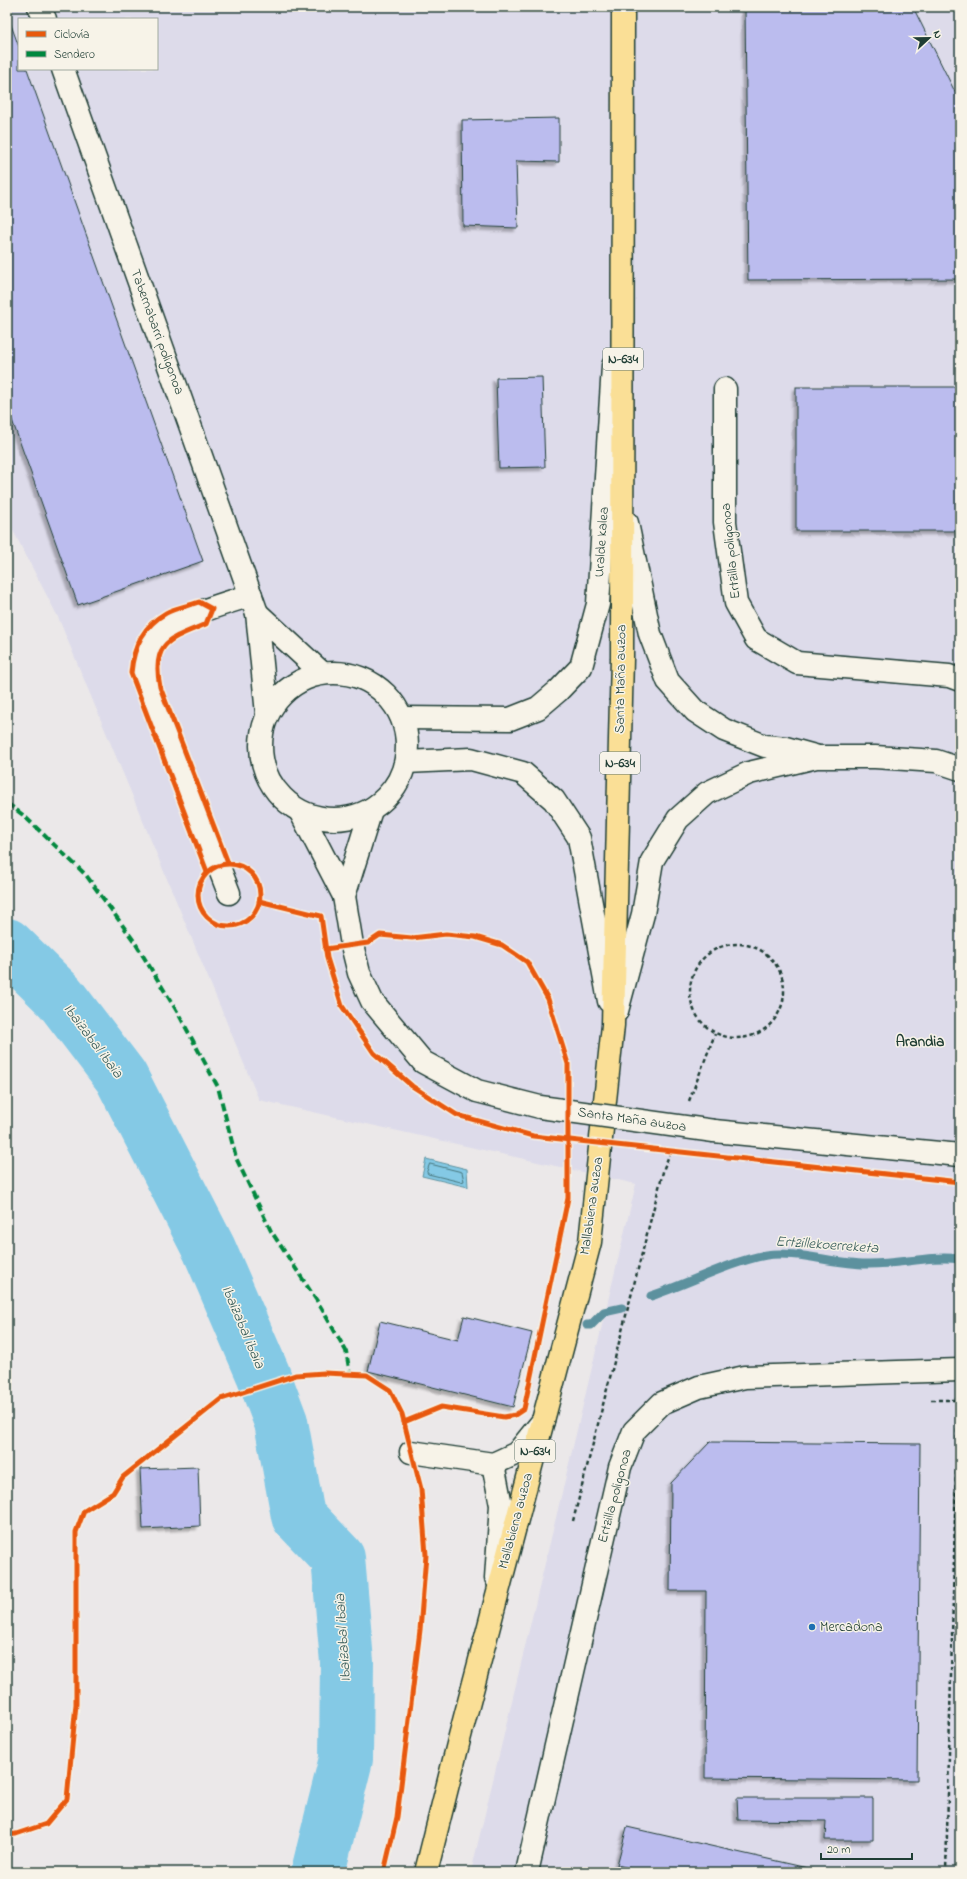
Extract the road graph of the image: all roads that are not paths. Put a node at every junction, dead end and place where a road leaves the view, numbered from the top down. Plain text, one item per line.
1 (39, 7) edge
2 (623, 7) edge
3 (44, 18) edge
4 (63, 70) edge
5 (623, 217) junction
6 (725, 390) dead end
7 (623, 500) junction
8 (254, 604) junction
9 (322, 673) junction
10 (960, 680) edge
11 (267, 714) junction
12 (402, 718) junction
13 (816, 757) junction
14 (406, 762) junction
15 (960, 768) edge
16 (371, 810) junction
17 (301, 813) junction
18 (229, 893) dead end
19 (344, 896) junction
20 (613, 1025) junction
21 (960, 1155) edge
22 (960, 1370) edge
23 (543, 1421) junction
24 (411, 1452) dead end
25 (493, 1464) junction
26 (495, 1602) junction
27 (426, 1872) edge
28 (527, 1872) edge

1 - 3 street
2 - 5 highway, N-634
4 - 8 street, Tabernabarri poligonoa
5 - 7 highway, Santa Maña auzoa / N-634
5 - 12 street, Uralde kalea
6 - 10 street, Ertzilla poligonoa
7 - 13 street, Santa Maña auzoa
7 - 20 highway, Santa Maña auzoa / N-634
8 - 9 street
8 - 11 street
8 - 18 street
9 - 11 street
9 - 12 street
11 - 17 street
12 - 14 street
13 - 15 street, Santa Maña auzoa
13 - 20 street, Santa Maña auzoa
14 - 16 street
14 - 20 street
16 - 17 street
16 - 19 street, Santa Maña auzoa
17 - 19 street
19 - 21 street, Santa Maña auzoa, bridge
20 - 23 highway, Mallabiena auzoa / N-634
22 - 28 street, Ertzilla poligonoa
23 - 25 street
23 - 26 highway, Mallabiena auzoa / N-634
24 - 25 street
25 - 26 street
26 - 27 highway, Mallabiena auzoa / N-634

